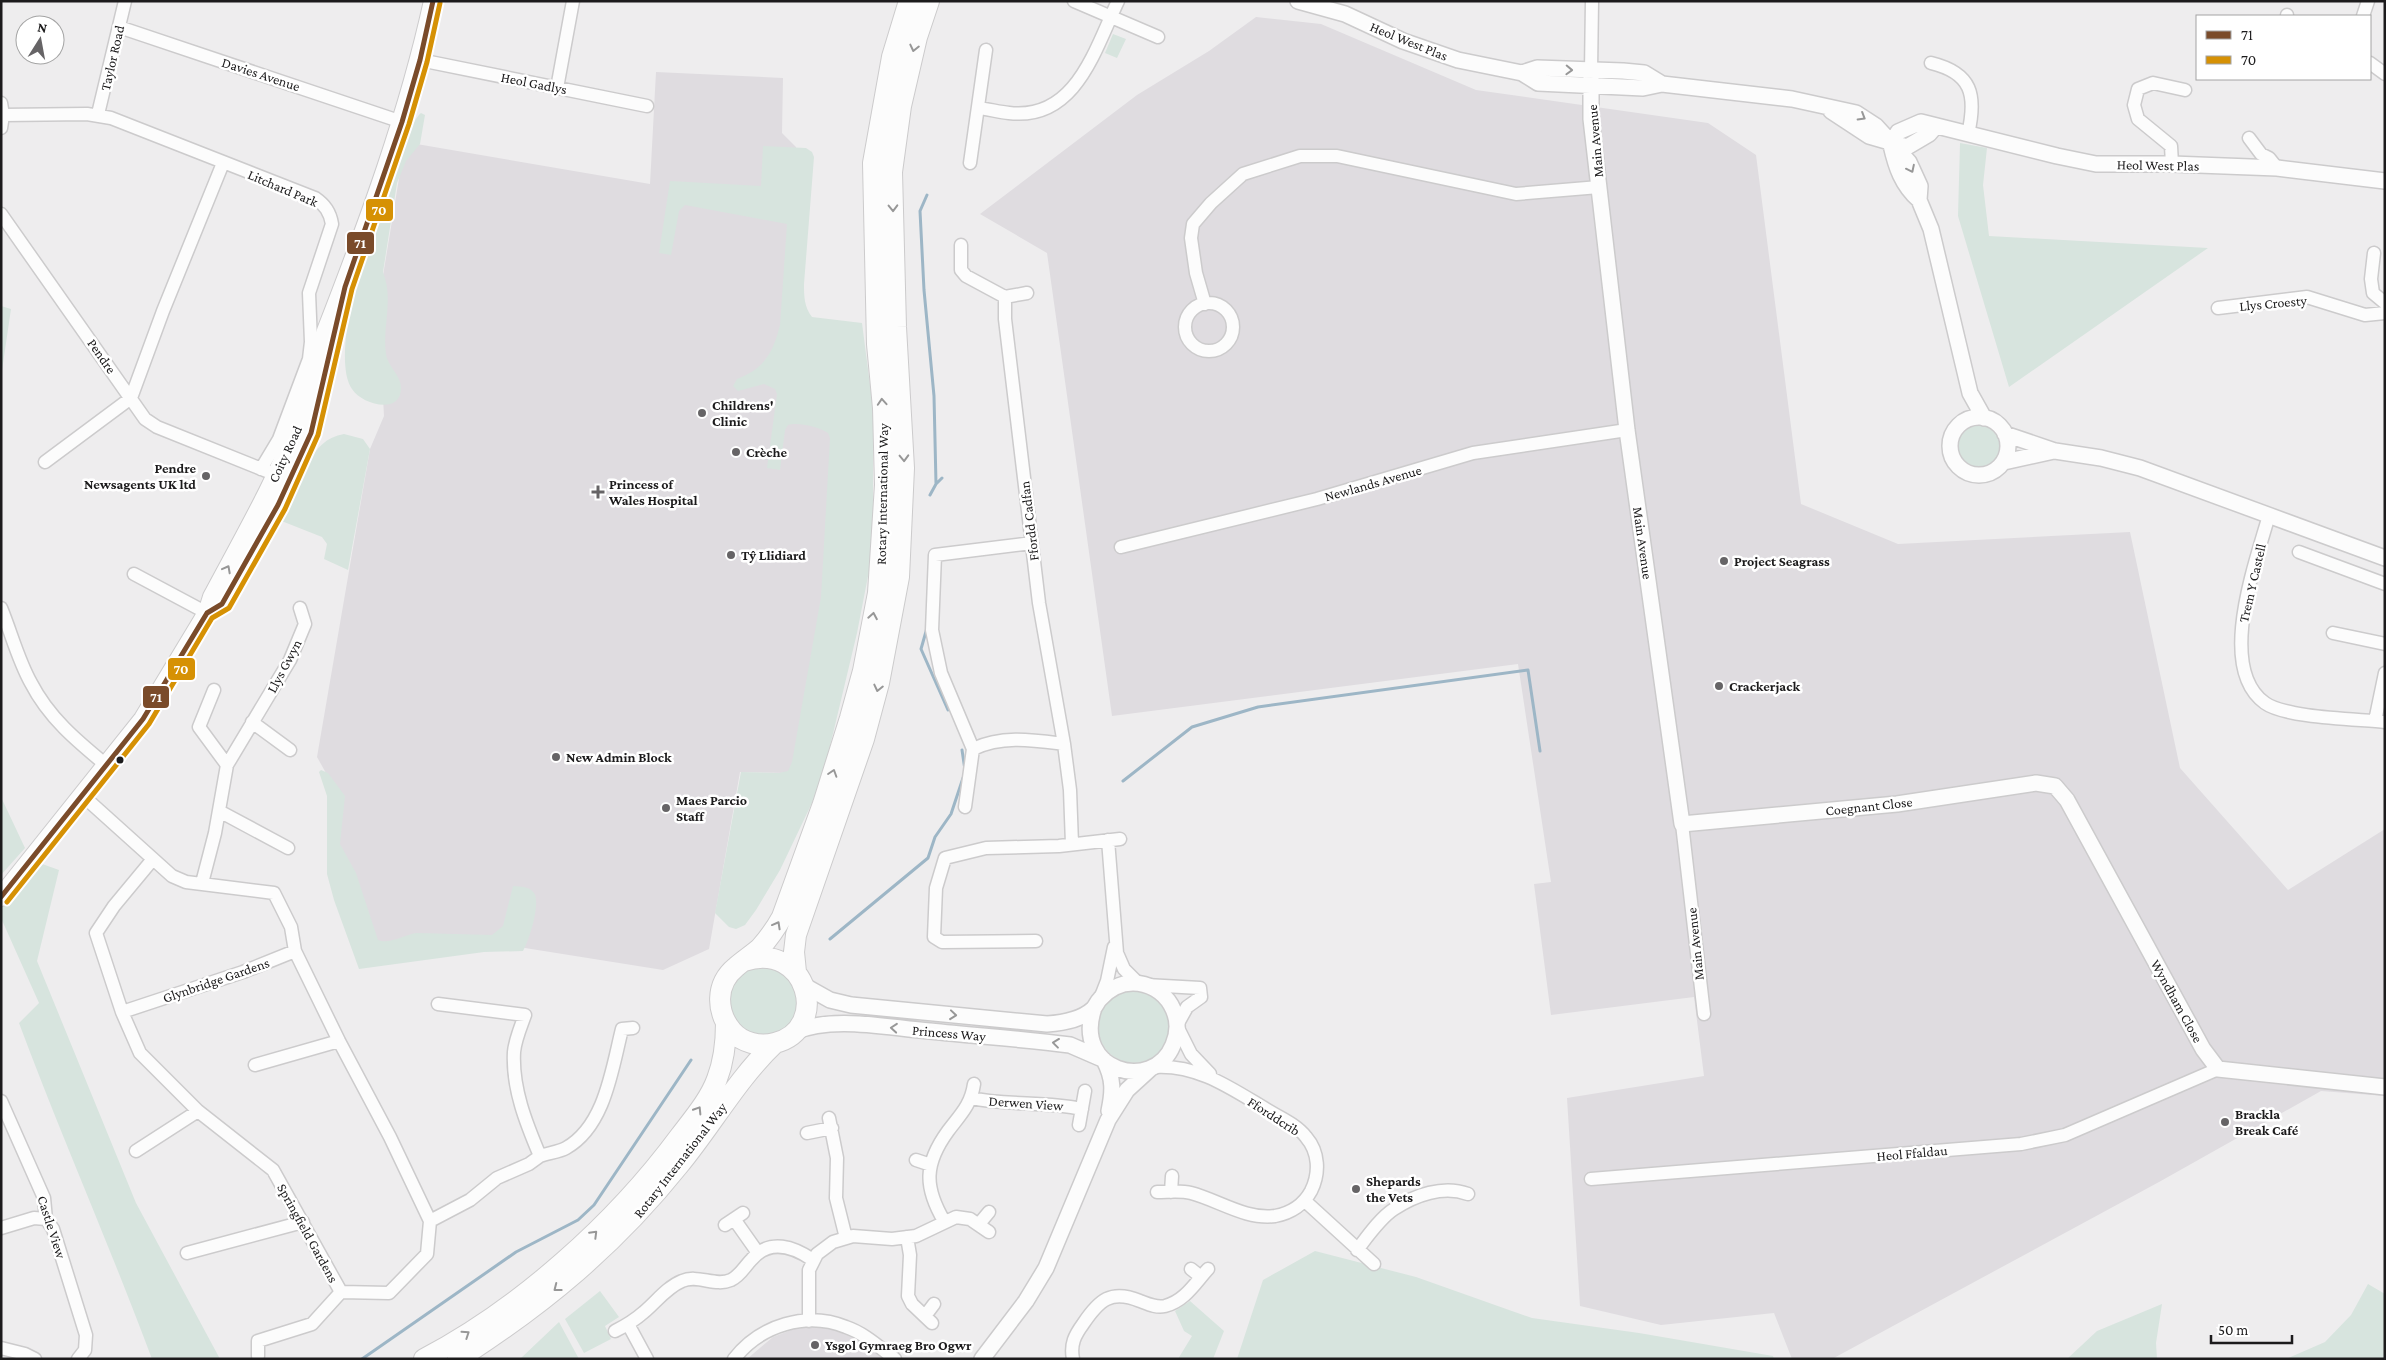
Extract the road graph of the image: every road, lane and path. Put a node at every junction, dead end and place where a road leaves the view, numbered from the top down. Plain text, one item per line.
1 (125, 1) edge
2 (433, 1) edge
3 (573, 1) edge
4 (909, 1) edge
5 (929, 1) edge
6 (1074, 1) edge
7 (1118, 1) edge
8 (1298, 1) edge
9 (1592, 1) edge
10 (2368, 1) edge
11 (2363, 15) edge
12 (1110, 17) junction
13 (119, 27) junction
14 (1158, 37) dead end
15 (986, 50) dead end
16 (420, 60) junction
17 (1931, 63) dead end
18 (2371, 63) edge
19 (1591, 70) junction
20 (1522, 73) junction
21 (2385, 74) edge
22 (1662, 84) junction
23 (1591, 86) junction
24 (557, 88) junction
25 (2185, 90) dead end
26 (647, 106) dead end
27 (978, 108) junction
28 (2, 109) edge
29 (98, 114) junction
30 (402, 122) junction
31 (1, 128) edge
32 (1968, 134) junction
33 (2249, 138) dead end
34 (1891, 144) junction
35 (223, 163) junction
36 (970, 163) dead end
37 (2172, 164) junction
38 (2277, 168) junction
39 (2385, 181) edge
40 (1599, 187) junction
41 (1, 214) edge
42 (961, 245) dead end
43 (2374, 253) dead end
44 (1027, 294) dead end
45 (1005, 298) junction
46 (2385, 303) edge
47 (1204, 304) dead end
48 (2218, 308) dead end
49 (2385, 313) edge
50 (1970, 393) junction
51 (131, 398) junction
52 (1984, 418) junction
53 (1962, 424) junction
54 (1627, 430) junction
55 (2006, 434) junction
56 (2055, 451) junction
57 (45, 462) dead end
58 (2004, 462) junction
59 (276, 474) junction
60 (2269, 515) junction
61 (1032, 543) junction
62 (1121, 547) dead end
63 (2299, 552) dead end
64 (2385, 558) edge
65 (134, 574) dead end
66 (2385, 584) edge
67 (1, 608) edge
68 (300, 608) dead end
69 (207, 613) junction
70 (2333, 633) dead end
71 (2385, 644) edge
72 (2385, 673) edge
73 (214, 690) dead end
74 (252, 722) junction
75 (2380, 722) edge
76 (1064, 744) junction
77 (290, 750) dead end
78 (973, 750) junction
79 (106, 765) junction
80 (227, 765) junction
81 (2055, 786) joint
82 (82, 795) junction
83 (965, 807) dead end
84 (219, 811) junction
85 (1682, 824) junction
86 (1072, 844) junction
87 (288, 848) dead end
88 (153, 859) junction
89 (202, 883) junction
90 (1, 897) edge
91 (1036, 941) dead end
92 (1115, 944) junction
93 (295, 951) junction
94 (744, 961) junction
95 (800, 979) junction
96 (1142, 984) junction
97 (438, 1004) dead end
98 (1097, 1004) junction
99 (122, 1012) junction
100 (1704, 1014) dead end
101 (726, 1023) junction
102 (1177, 1025) junction
103 (633, 1028) dead end
104 (794, 1032) junction
105 (339, 1041) junction
106 (775, 1043) junction
107 (1103, 1059) junction
108 (255, 1065) dead end
109 (1152, 1067) junction
110 (2218, 1069) junction
111 (1216, 1079) junction
112 (974, 1084) dead end
113 (2385, 1087) edge
114 (1085, 1091) dead end
115 (971, 1098) junction
116 (1, 1101) edge
117 (1082, 1109) junction
118 (198, 1111) junction
119 (1108, 1120) junction
120 (1079, 1125) dead end
121 (807, 1133) dead end
122 (136, 1151) dead end
123 (540, 1156) junction
124 (916, 1160) dead end
125 (931, 1165) junction
126 (1172, 1176) dead end
127 (1591, 1179) dead end
128 (1157, 1192) dead end
129 (1172, 1192) junction
130 (1468, 1194) dead end
131 (1304, 1201) junction
132 (988, 1212) dead end
133 (46, 1219) junction
134 (734, 1219) dead end
135 (430, 1221) junction
136 (944, 1221) junction
137 (303, 1222) junction
138 (1, 1228) edge
139 (846, 1238) junction
140 (907, 1238) junction
141 (1357, 1250) junction
142 (187, 1253) dead end
143 (758, 1253) junction
144 (813, 1260) junction
145 (1374, 1264) dead end
146 (1200, 1272) dead end
147 (341, 1292) junction
148 (934, 1304) dead end
149 (808, 1320) junction
150 (628, 1324) junction
151 (615, 1331) dead end
152 (991, 1345) junction
153 (1, 1348) edge
154 (258, 1356) dead end
155 (81, 1358) edge
156 (35, 1359) edge
157 (424, 1359) edge
158 (458, 1359) edge
159 (647, 1359) edge
160 (734, 1359) edge
161 (894, 1359) edge
162 (972, 1359) edge
163 (982, 1359) edge
164 (1073, 1359) edge

1 - 13 street, Taylor Road
2 - 16 main road, Coity Road
3 - 24 street
94 -> 4 main road, Rotary International Way
5 -> 95 main road, Rotary International Way
6 - 12 street
7 - 12 street
8 - 20 street, Heol West Plas
9 - 19 street
10 - 11 street
12 - 14 street
12 - 27 street
13 - 29 street, Taylor Road
13 - 30 street, Davies Avenue
15 - 27 street
16 - 24 street, Heol Gadlys
16 - 30 main road, Coity Road
17 - 32 street
18 - 21 street
20 -> 19 street, Heol West Plas
19 - 22 street, Heol West Plas
19 - 23 street, Main Avenue
20 - 23 street, Heol West Plas
22 - 23 street, Heol West Plas
22 - 34 street, Heol West Plas
23 - 40 street, Main Avenue
24 - 26 street, Heol Gadlys
25 - 37 street
27 - 36 street
28 - 29 street, Litchard Park
28 - 31 street
29 - 35 street, Litchard Park
30 - 59 main road, Coity Road
32 - 34 street, Heol West Plas
32 - 37 street, Heol West Plas
33 - 38 street
34 - 50 street
35 - 51 street
35 - 59 street, Litchard Park
37 - 38 street, Heol West Plas
38 - 39 street, Heol West Plas
40 - 47 street
40 - 54 street, Main Avenue
41 - 51 street, Pendre
42 - 45 street
43 - 46 street
44 - 45 street
45 - 61 street, Ffordd Cadfan
48 - 49 street, Llys Croesty
50 - 52 street
50 - 53 street
51 - 57 street
51 - 59 street, Pendre
52 - 53 street
52 - 55 street
53 - 58 street
54 - 62 street, Newlands Avenue
54 - 85 street, Main Avenue
55 - 56 street
55 - 58 street
56 - 58 street
56 - 60 street
59 - 69 main road, Coity Road
60 - 64 street
60 - 75 street, Trem Y Castell
61 - 76 street, Ffordd Cadfan
61 - 78 street
63 - 66 street
65 - 69 street
67 - 79 street
68 - 74 street, Llys Gwyn
69 - 79 main road, Coity Road
70 - 71 street
72 - 75 street
73 - 80 street
74 - 77 street
74 - 80 street, Llys Gwyn
76 - 78 street
76 - 86 street, Ffordd Cadfan
78 - 83 street
79 - 82 main road, Coity Road
80 - 84 street, Llys Gwyn
81 - 85 street, Coegnant Close
81 - 110 street, Wyndham Close
82 - 88 street
82 - 90 main road, Coity Road
84 - 87 street
84 - 89 street, Llys Gwyn
85 - 100 street, Main Avenue
86 - 91 street
86 - 92 street
88 - 89 street
88 - 99 street
89 - 93 street
92 - 96 street
92 - 98 street
93 - 99 street, Glynbridge Gardens
93 - 105 street
94 - 95 main road
94 - 101 main road
95 -> 98 street, Princess Way
95 - 104 main road
96 - 98 street, Princess Way
96 - 102 street
96 - 102 street
97 - 123 street
98 - 107 street
99 - 118 street, Springfield Gardens
101 - 106 main road
157 -> 101 main road, Rotary International Way
102 - 109 street
102 - 111 street, Fforddcrib
103 - 123 street
104 - 106 main road
107 -> 104 street, Princess Way
105 - 108 street
105 - 135 street
106 -> 158 main road, Rotary International Way
107 - 109 street, Princess Way
107 - 119 street
109 - 111 street, Fforddcrib
109 - 119 street
110 - 113 street
110 - 127 street, Heol Ffaldau
111 - 131 street, Fforddcrib
112 - 115 street, Derwen View
114 - 117 street, Derwen View
115 - 117 street, Derwen View
115 - 125 street, Derwen View
116 - 133 street, Castle View
117 - 120 street, Derwen View
118 - 122 street
118 - 137 street, Springfield Gardens
119 - 152 street
121 - 139 street
123 - 135 street
124 - 125 street
125 - 136 street, Derwen View
126 - 129 street
128 - 129 street
129 - 131 street
130 - 141 street
131 - 141 street
132 - 136 street
133 - 138 street
133 - 155 street, Castle View
134 - 143 street
135 - 147 street, Springfield Gardens
136 - 140 street
137 - 142 street
137 - 147 street, Springfield Gardens
139 - 140 street
139 - 144 street
140 - 148 street
141 - 145 street
143 - 144 street
143 - 150 street
144 - 149 street
146 - 164 street
147 - 154 street
149 - 160 street
149 - 161 street
150 - 151 street
150 - 159 street
152 - 162 street
152 - 163 street
153 - 156 street

